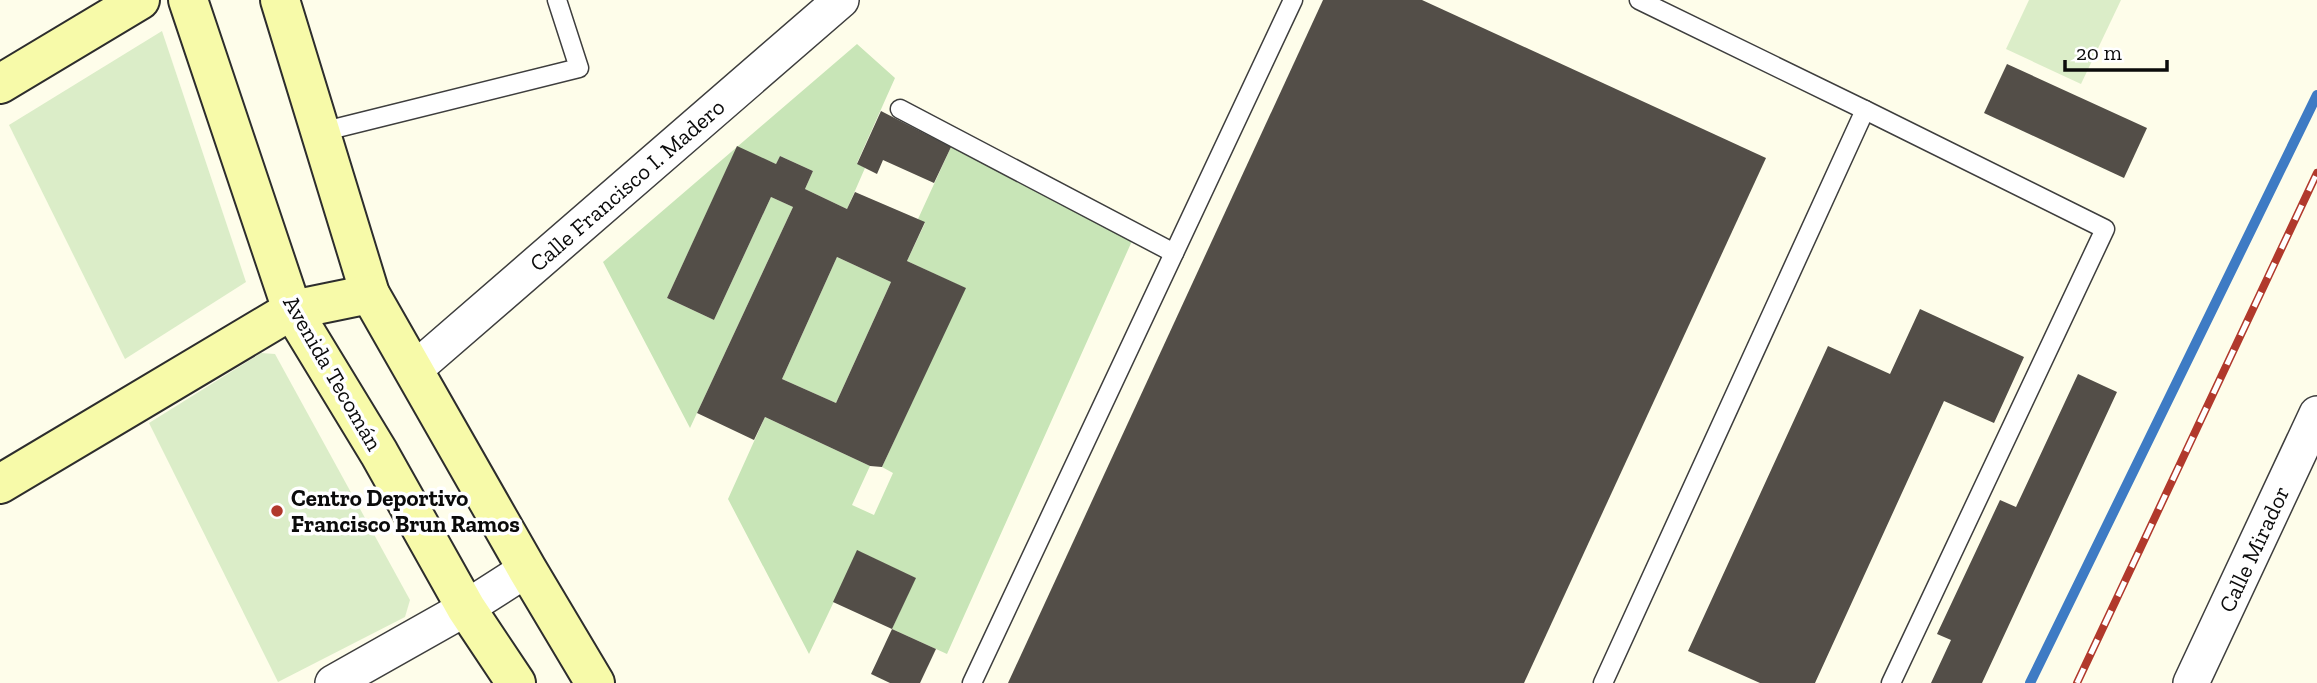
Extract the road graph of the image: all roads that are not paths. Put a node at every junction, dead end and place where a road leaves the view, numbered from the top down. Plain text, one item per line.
1 (141, 0) edge
2 (188, 0) edge
3 (280, 0) edge
4 (557, 0) edge
5 (841, 0) edge
6 (1293, 0) edge
7 (1639, 0) edge
8 (0, 85) edge
9 (900, 109) dead end
10 (1865, 110) junction
11 (321, 132) junction
12 (1174, 253) junction
13 (370, 294) junction
14 (292, 310) junction
15 (414, 370) junction
16 (2317, 414) edge
17 (0, 484) edge
18 (527, 569) junction
19 (466, 608) junction
20 (333, 683) edge
21 (516, 683) edge
22 (595, 683) edge
23 (972, 683) edge
24 (1604, 683) edge
25 (1891, 683) edge
26 (2190, 683) edge

1 - 8 street
2 - 14 street, Avenida Tecomán
3 - 11 street
4 - 11 lane
5 - 15 street, Calle Francisco I. Madero
6 - 12 lane
7 - 10 lane
9 - 12 lane
10 - 24 lane
10 - 25 lane
11 - 13 street
12 - 23 lane
13 - 14 street
13 - 15 street
14 - 17 street
14 - 19 street, Avenida Tecomán
15 - 18 street
16 - 26 street, Calle Mirador
18 - 19 street
18 - 22 street
19 - 20 street
19 - 21 street, Avenida Tecomán

